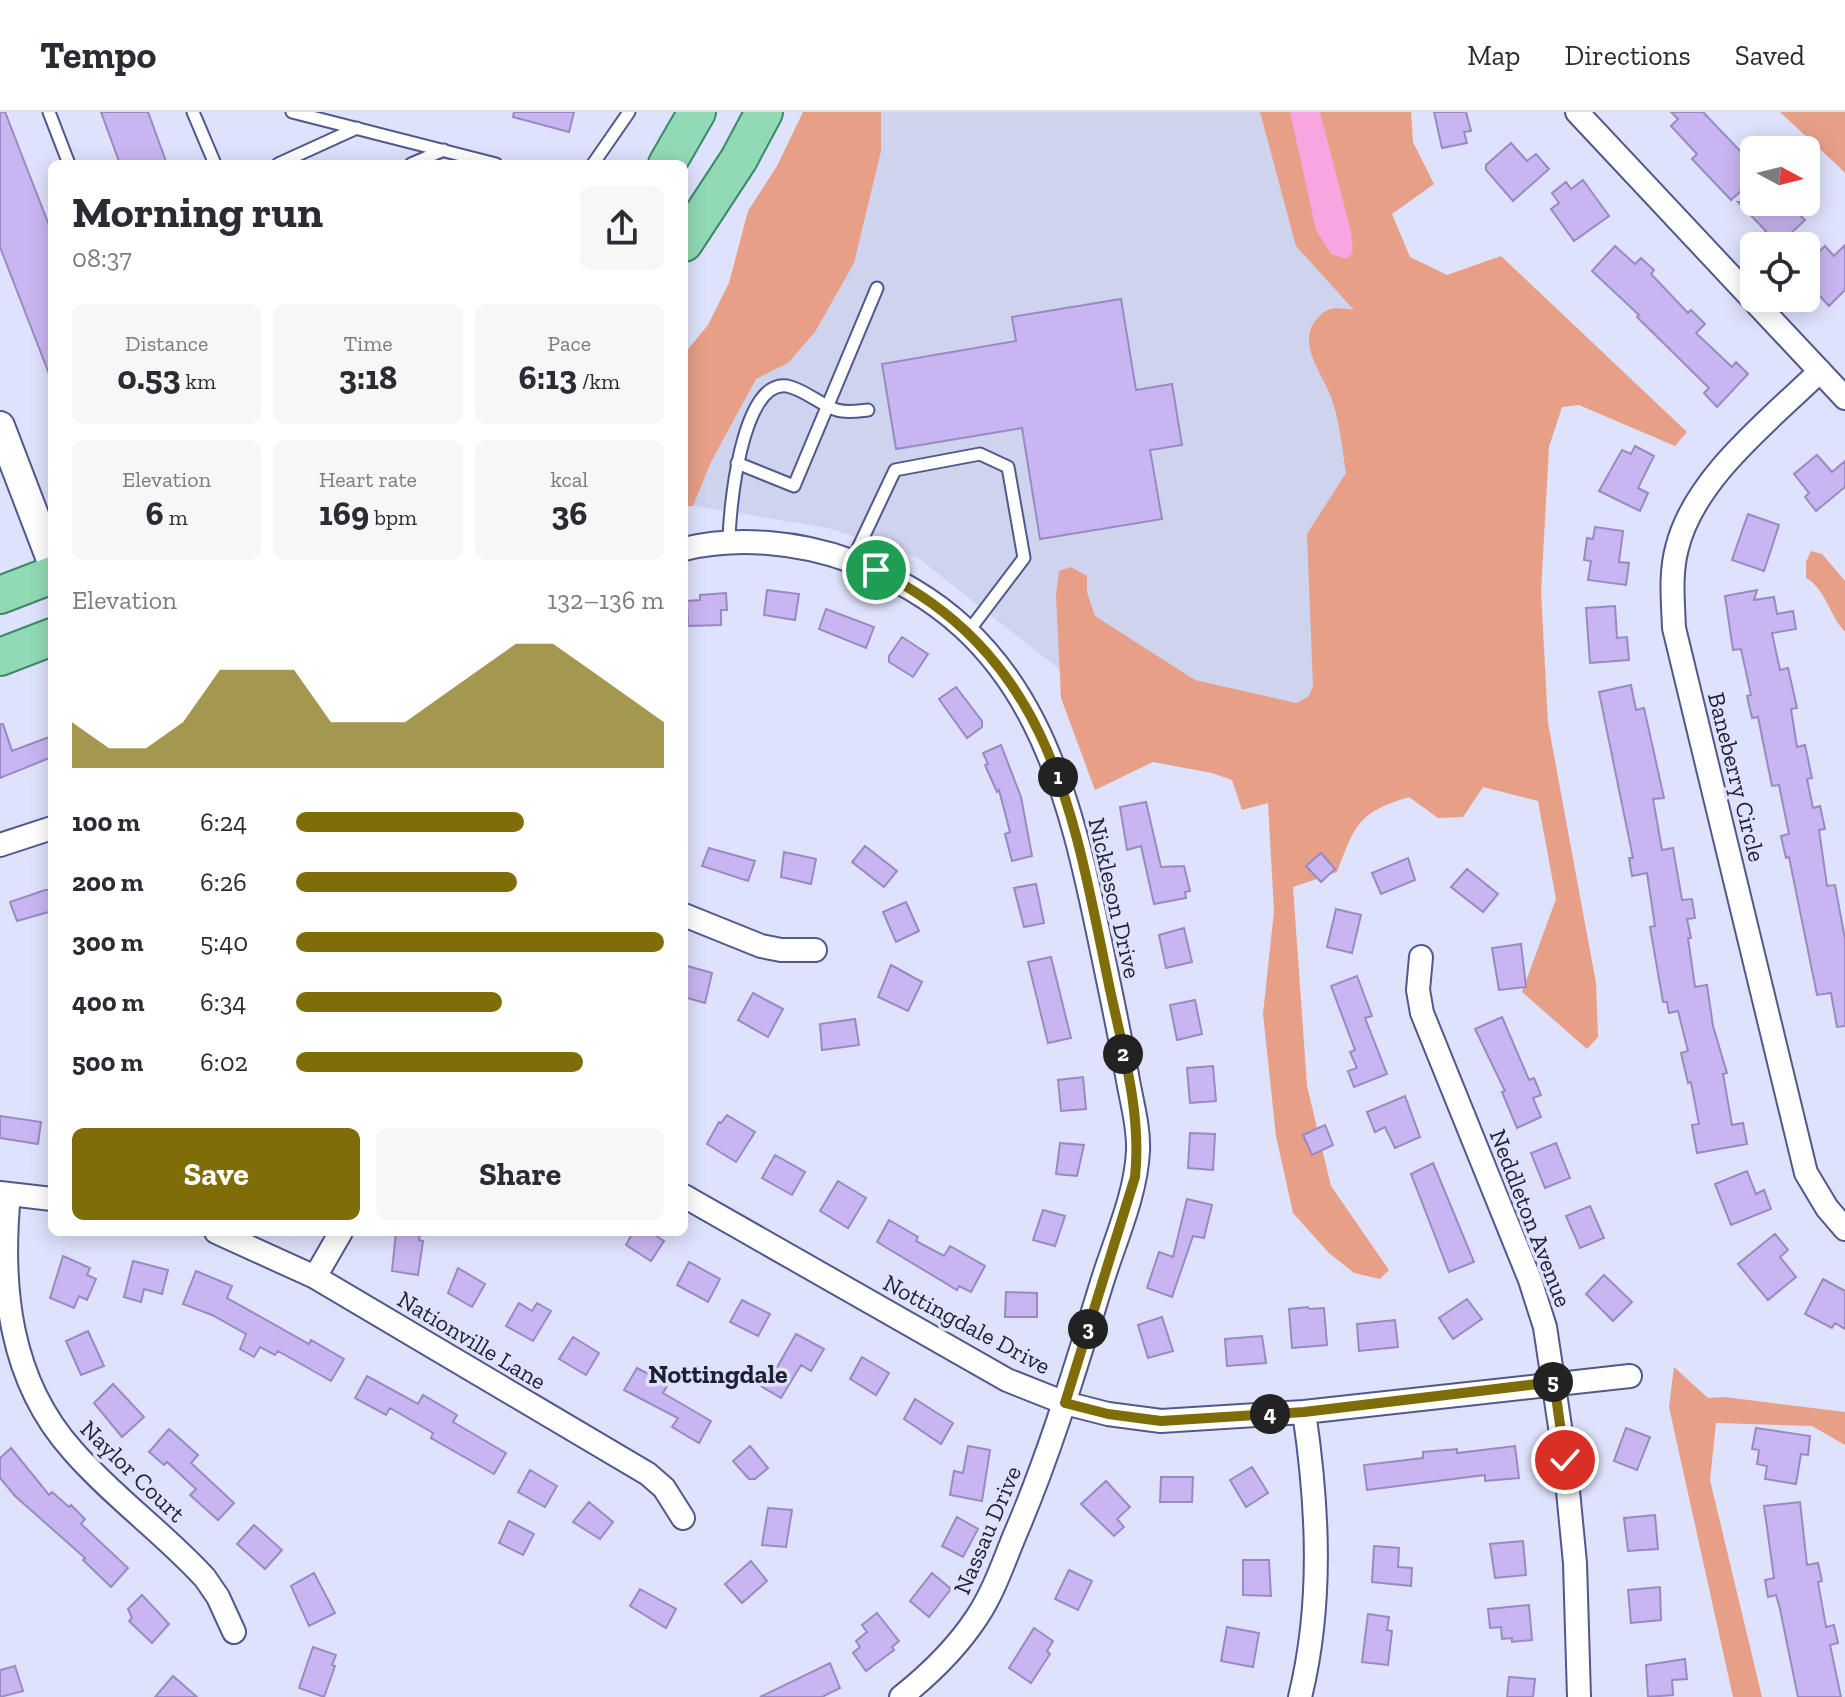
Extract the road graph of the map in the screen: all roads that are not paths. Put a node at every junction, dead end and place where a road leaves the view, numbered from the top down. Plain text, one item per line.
1 (49, 112) edge
2 (193, 112) edge
3 (292, 112) edge
4 (629, 112) edge
5 (697, 112) edge
6 (764, 112) edge
7 (1577, 112) edge
8 (357, 128) junction
9 (444, 150) junction
10 (67, 160) edge
11 (213, 160) edge
12 (287, 160) edge
13 (420, 160) edge
14 (481, 160) edge
15 (596, 160) edge
16 (669, 160) edge
17 (688, 237) edge
18 (877, 288) dead end
19 (1820, 371) junction
20 (1845, 398) edge
21 (828, 406) junction
22 (868, 410) dead end
23 (0, 426) edge
24 (737, 463) junction
25 (729, 543) junction
26 (688, 548) edge
27 (48, 552) edge
28 (852, 561) junction
29 (48, 577) edge
30 (0, 595) edge
31 (968, 632) junction
32 (48, 639) edge
33 (0, 657) edge
34 (48, 829) edge
35 (0, 845) edge
36 (688, 917) edge
37 (815, 950) dead end
38 (1421, 957) dead end
39 (5, 1194) edge
40 (688, 1198) edge
41 (48, 1199) edge
42 (1845, 1229) edge
43 (225, 1236) edge
44 (339, 1236) edge
45 (315, 1277) junction
46 (1630, 1376) dead end
47 (1554, 1382) junction
48 (1065, 1403) junction
49 (1304, 1412) junction
50 (683, 1518) dead end
51 (234, 1632) dead end
52 (901, 1697) edge
53 (1300, 1697) edge
54 (1579, 1697) edge

1 - 10 lane
2 - 11 lane
3 - 8 lane
4 - 15 lane
5 - 16 main road
6 - 17 main road
7 - 19 street
8 - 9 lane
8 - 12 lane
9 - 13 lane
9 - 14 lane
18 - 21 lane
19 - 20 street
19 - 42 street, Baneberry Circle
21 - 22 lane
21 - 24 lane
21 - 24 lane
23 - 27 street
24 - 25 lane
25 - 26 street, Nickleson Drive
25 - 28 street, Nickleson Drive
28 - 31 street, Nickleson Drive
28 - 31 lane
29 - 30 main road
31 - 48 street, Nickleson Drive
32 - 33 main road
34 - 35 street
36 - 37 street
38 - 47 street, Neddleton Avenue
39 - 41 street
39 - 51 street, Naylor Court
40 - 48 street, Nottingdale Drive
43 - 45 street, Nationville Lane
44 - 45 street
45 - 50 street, Nationville Lane
46 - 47 street, Nottingdale Drive
47 - 49 street, Nottingdale Drive
47 - 54 street, Neddleton Avenue
48 - 49 street, Nottingdale Drive
48 - 52 street, Nassau Drive
49 - 53 street

